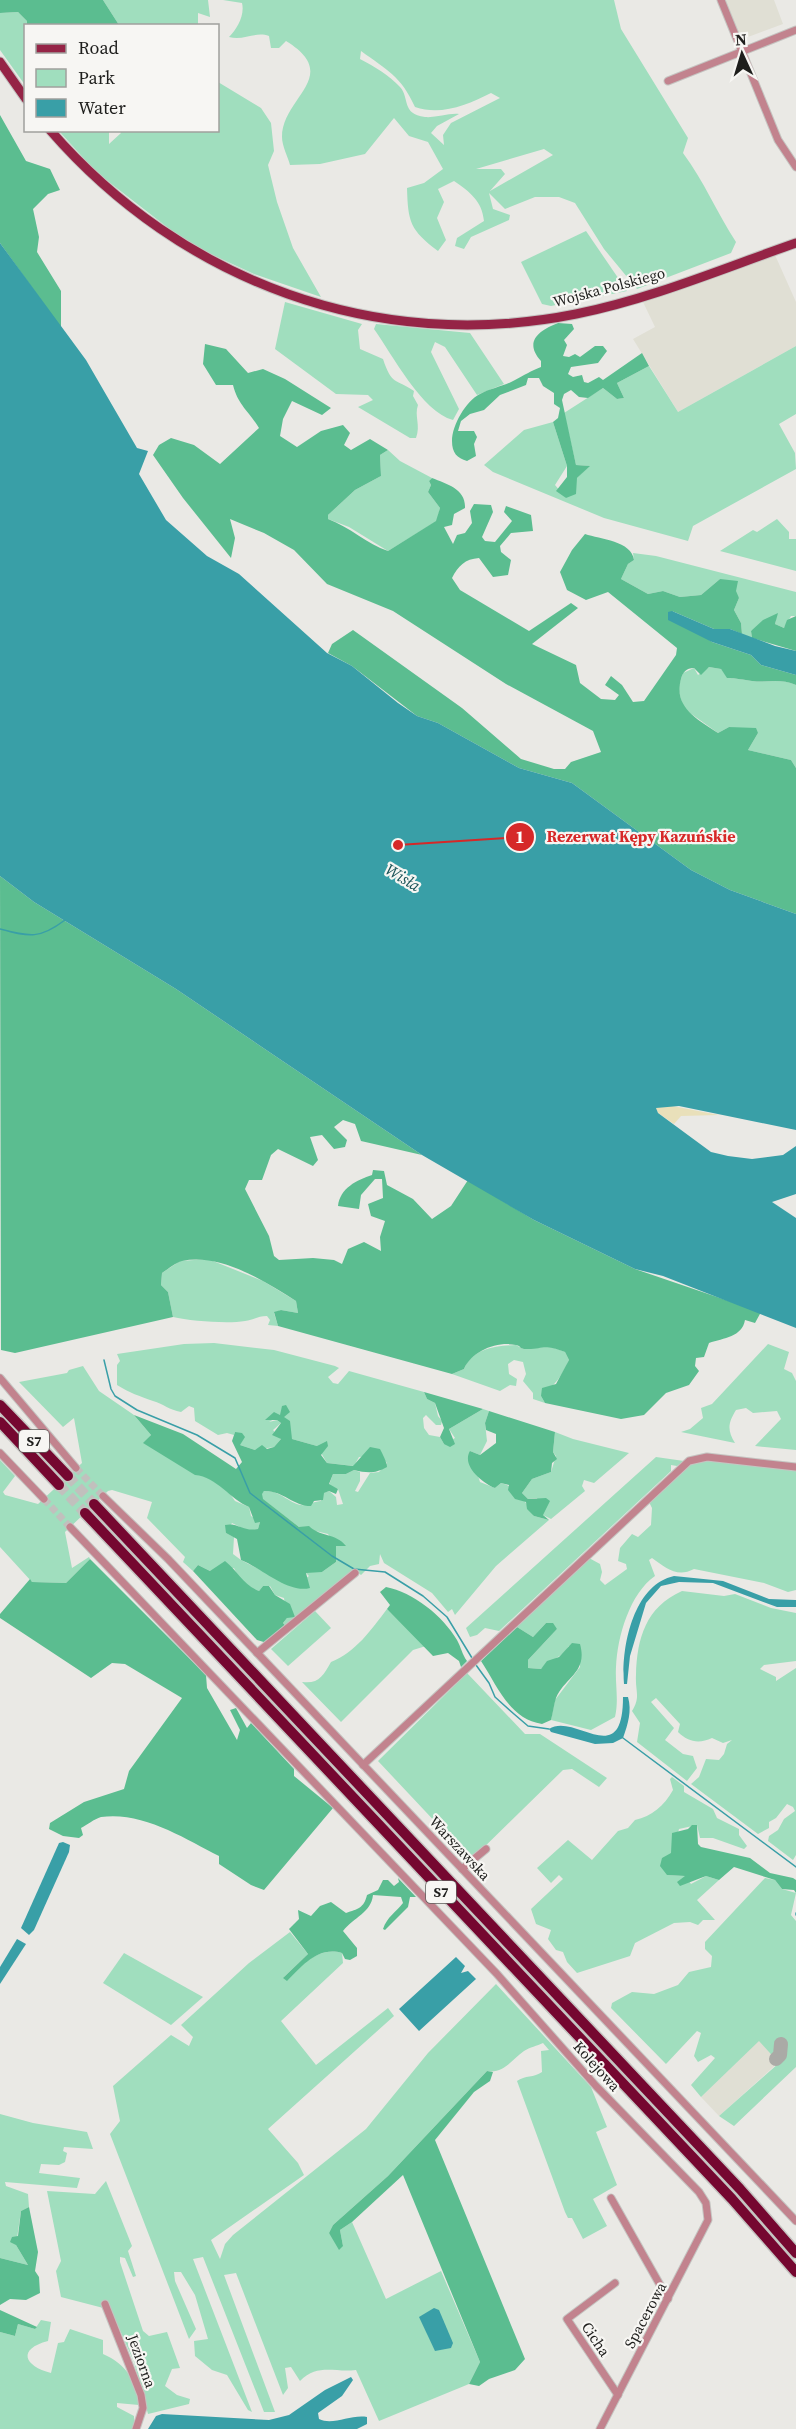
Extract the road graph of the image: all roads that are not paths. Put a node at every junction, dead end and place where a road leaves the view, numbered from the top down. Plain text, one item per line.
1 (721, 0) edge
2 (796, 30) edge
3 (740, 51) junction
4 (0, 62) edge
5 (668, 81) dead end
6 (24, 96) edge
7 (52, 132) edge
8 (794, 159) edge
9 (796, 167) edge
10 (796, 243) edge
11 (0, 1378) edge
12 (0, 1405) edge
13 (0, 1422) edge
14 (0, 1453) edge
15 (796, 1467) edge
16 (76, 1468) tunnel mouth
17 (68, 1476) tunnel mouth
18 (59, 1485) tunnel mouth
19 (103, 1496) tunnel mouth
20 (44, 1499) tunnel mouth
21 (94, 1504) tunnel mouth
22 (85, 1513) tunnel mouth
23 (70, 1527) tunnel mouth
24 (356, 1573) dead end
25 (257, 1653) junction
26 (363, 1765) junction
27 (486, 1849) dead end
28 (462, 1869) junction
29 (611, 2198) dead end
30 (708, 2211) joint
31 (796, 2222) edge
32 (796, 2253) edge
33 (796, 2272) edge
34 (615, 2283) dead end
35 (668, 2299) junction
36 (105, 2304) dead end
37 (618, 2395) junction
38 (136, 2429) edge
39 (600, 2429) edge

1 - 3 street
2 - 3 street
3 - 5 street
3 - 8 street
4 - 6 main road
7 - 10 main road, Wojska Polskiego
8 - 9 street
11 - 16 street
12 - 17 highway, S7
13 - 18 highway, S7
14 - 20 street
15 - 26 street
19 - 25 street, Warszawska
21 - 32 highway, S7
22 - 33 highway, S7
23 - 30 street, Kolejowa
24 - 25 street
25 - 26 street, Warszawska
26 - 28 street, Warszawska
27 - 28 street
28 - 31 street, Warszawska
29 - 35 street
30 - 35 street, Spacerowa
34 - 37 street, Cicha
35 - 37 street, Spacerowa
36 - 38 street, Jeziorna
37 - 39 street, Spacerowa

